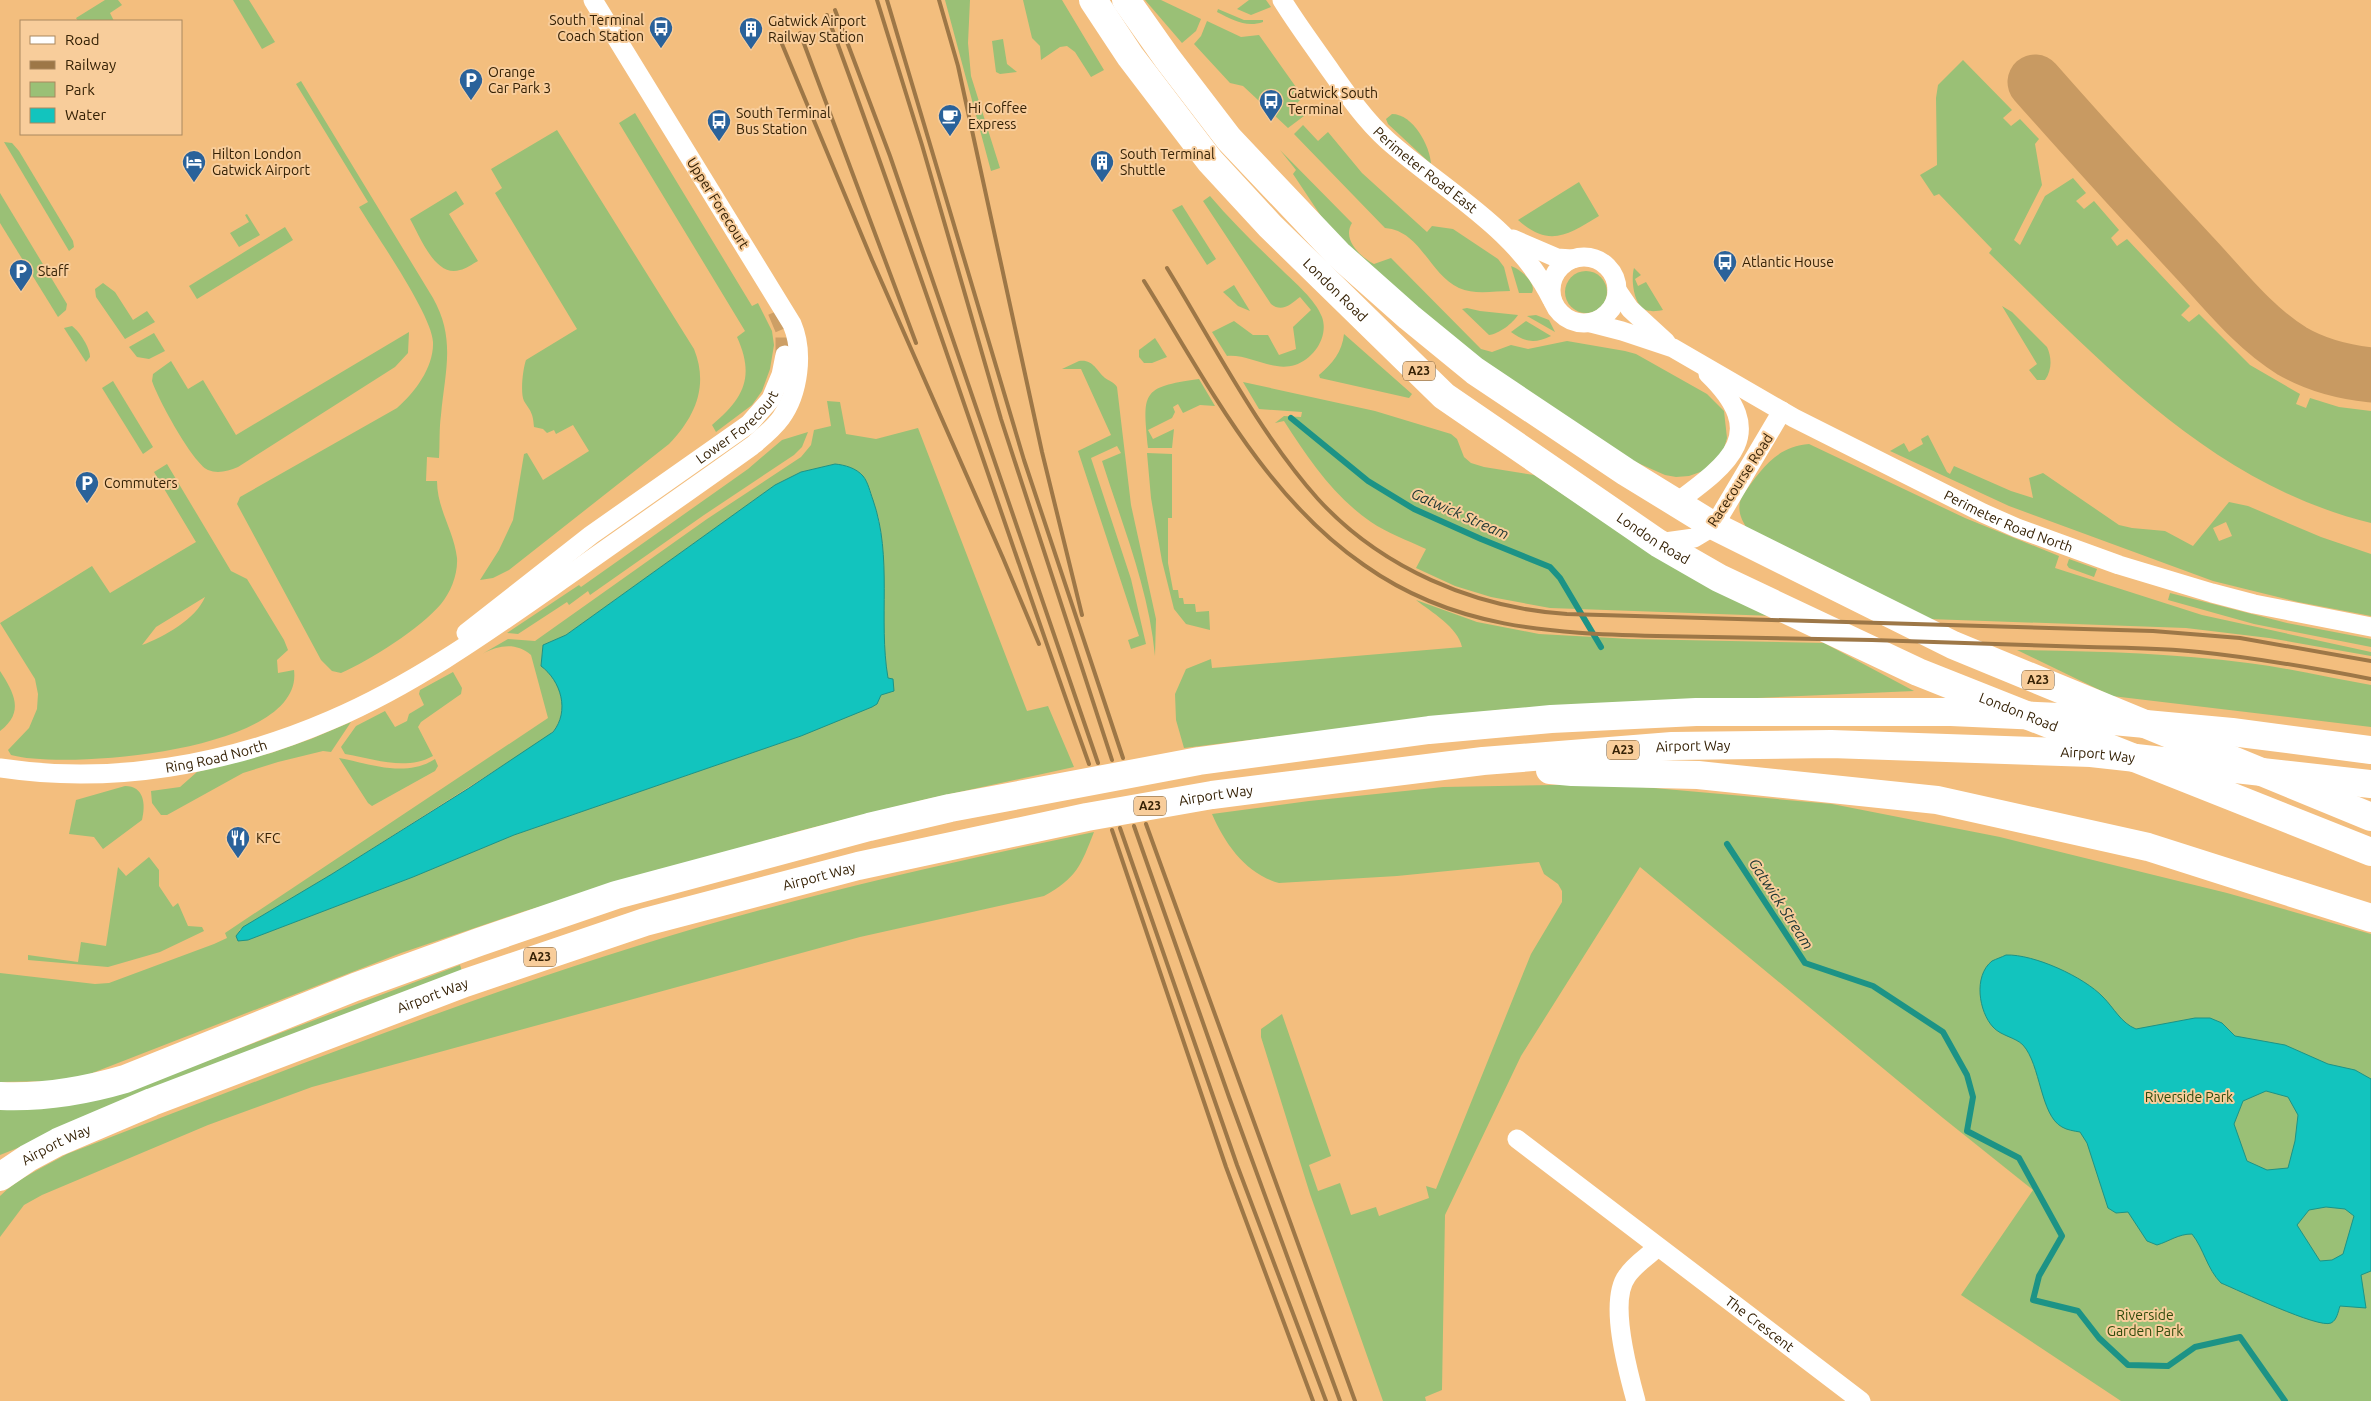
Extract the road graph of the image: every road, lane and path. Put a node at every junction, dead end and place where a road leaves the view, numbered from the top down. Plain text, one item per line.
1 (592, 0) edge
2 (1093, 0) edge
3 (1126, 0) edge
4 (1282, 0) edge
5 (1505, 235) junction
6 (1572, 260) junction
7 (1617, 290) junction
8 (1552, 300) junction
9 (1591, 323) junction
10 (1673, 348) junction
11 (785, 355) tunnel mouth
12 (1693, 360) junction
13 (1782, 411) junction
14 (1676, 503) junction
15 (1714, 526) junction
16 (1658, 543) junction
17 (2371, 628) edge
18 (415, 675) junction
19 (2371, 750) edge
20 (1483, 761) junction
21 (0, 768) edge
22 (2371, 784) edge
23 (2371, 817) edge
24 (2371, 852) edge
25 (2371, 918) edge
26 (0, 1096) edge
27 (1517, 1139) dead end
28 (0, 1177) edge
29 (1658, 1247) junction
30 (1636, 1401) edge
31 (1861, 1401) edge

1 - 18 street, Upper Forecourt
2 - 16 main road, London Road / A23
3 - 14 main road, London Road / A23
4 - 5 street, Perimeter Road East
5 - 6 street, Perimeter Road East
5 - 8 street, Perimeter Road East
6 - 7 street
6 - 8 street
7 - 9 street
7 - 10 street, Perimeter Road North
8 - 9 street
9 - 10 street, Perimeter Road North
10 - 12 street, Perimeter Road North
11 - 18 street, Lower Forecourt
12 - 13 street, Perimeter Road North
12 - 14 street
13 - 15 street, Racecourse Road
13 - 17 street, Perimeter Road North
14 - 15 main road, London Road / A23
15 - 16 street, Racecourse Road
15 - 23 main road, A23
16 - 24 main road, London Road / A23
18 - 21 street, Ring Road North
19 - 26 main road, A23
20 - 22 main road, Airport Way / A23
20 - 25 main road, A23
20 - 28 main road, Airport Way / A23
27 - 29 street, The Crescent
29 - 30 street
29 - 31 street, The Crescent

